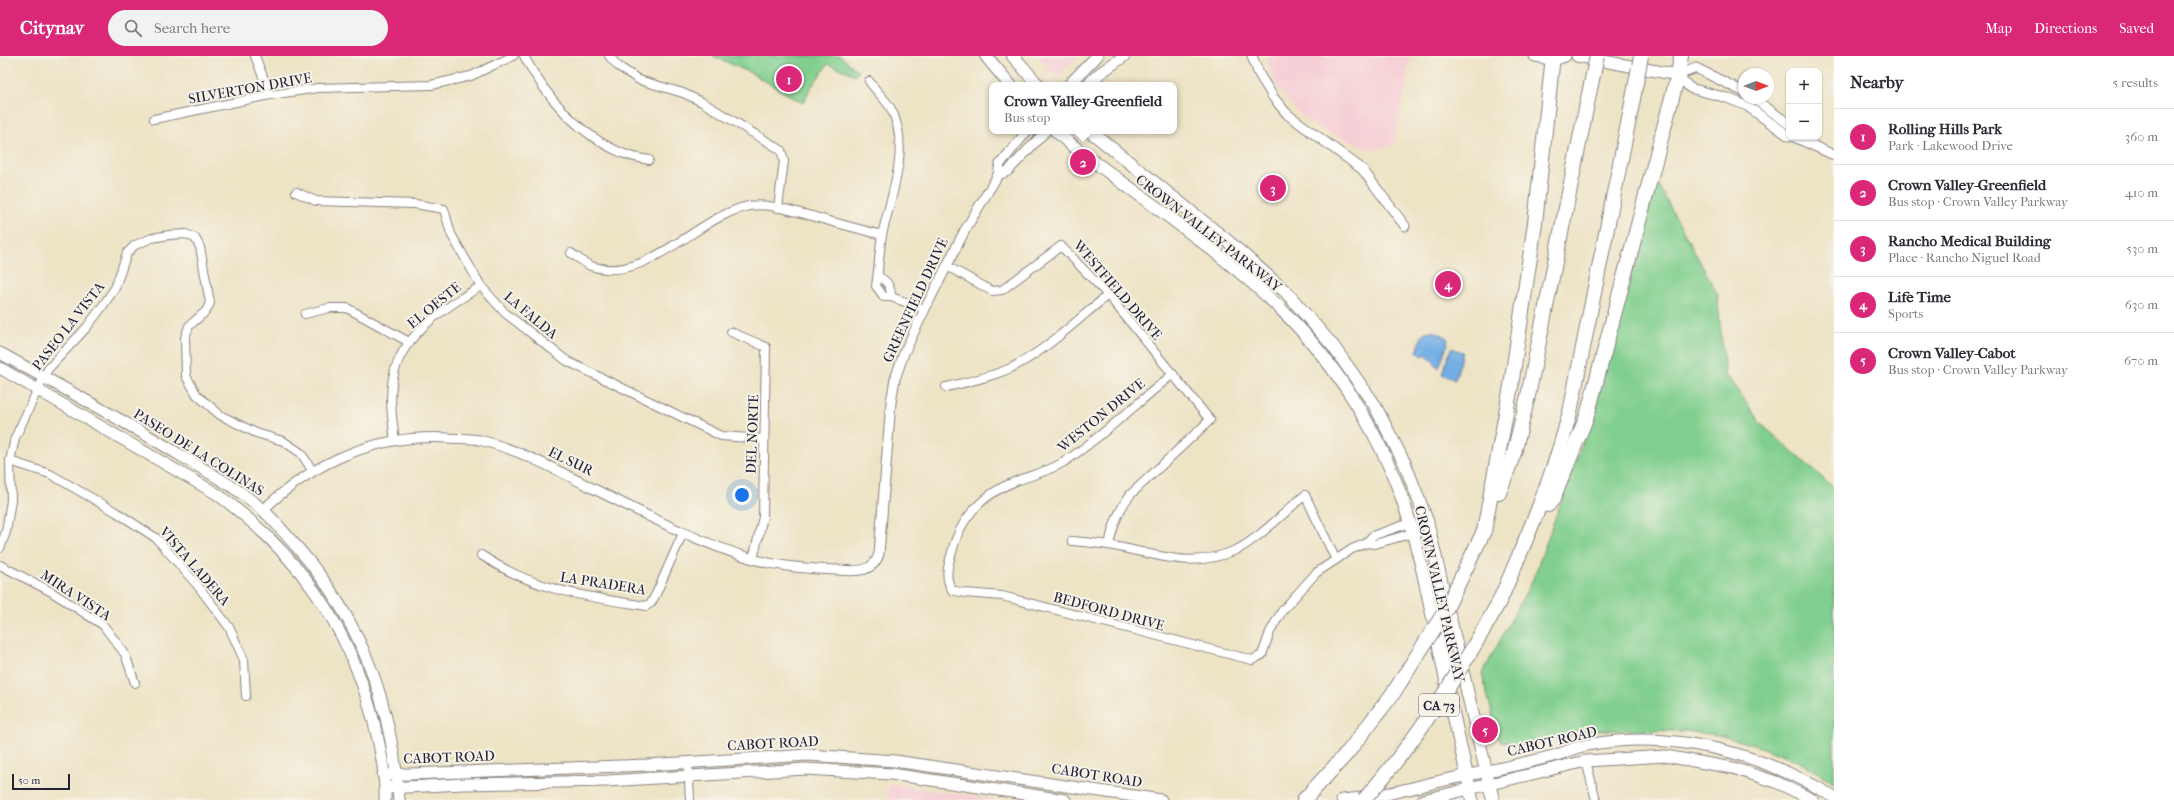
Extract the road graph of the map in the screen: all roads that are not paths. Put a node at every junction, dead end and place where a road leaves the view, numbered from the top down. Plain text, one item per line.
1 (255, 56) edge
2 (513, 56) edge
3 (524, 56) edge
4 (609, 56) edge
5 (986, 56) edge
6 (1013, 56) edge
7 (1097, 56) edge
8 (1124, 56) edge
9 (1252, 56) edge
10 (1535, 56) edge
11 (1577, 56) edge
12 (1597, 56) edge
13 (1641, 56) edge
14 (1681, 56) edge
15 (1557, 57) edge
16 (1678, 74) junction
17 (869, 81) dead end
18 (1008, 82) edge
19 (1035, 82) edge
20 (1072, 82) edge
21 (1091, 82) edge
22 (1738, 89) edge
23 (1738, 92) edge
24 (270, 95) junction
25 (1732, 100) junction
26 (1761, 104) edge
27 (154, 119) dead end
28 (1786, 122) edge
29 (1025, 134) edge
30 (1043, 134) edge
31 (1059, 134) edge
32 (1094, 134) edge
33 (1786, 134) edge
34 (1804, 140) edge
35 (1834, 155) edge
36 (649, 160) dead end
37 (998, 175) junction
38 (296, 192) dead end
39 (778, 208) junction
40 (1405, 226) dead end
41 (882, 235) junction
42 (571, 253) dead end
43 (947, 266) junction
44 (878, 276) junction
45 (481, 286) junction
46 (1108, 295) junction
47 (891, 297) junction
48 (925, 309) junction
49 (305, 314) dead end
50 (731, 332) dead end
51 (409, 342) junction
52 (0, 353) edge
53 (0, 368) edge
54 (1173, 374) junction
55 (44, 377) junction
56 (946, 387) dead end
57 (38, 389) junction
58 (764, 439) junction
59 (395, 441) junction
60 (10, 461) junction
61 (312, 470) junction
62 (263, 510) junction
63 (240, 511) junction
64 (1535, 521) junction
65 (1411, 528) junction
66 (1484, 531) junction
67 (683, 533) junction
68 (274, 541) junction
69 (1072, 541) dead end
70 (1109, 545) junction
71 (0, 548) edge
72 (481, 555) dead end
73 (754, 559) junction
74 (1336, 560) junction
75 (0, 565) edge
76 (873, 566) joint
77 (952, 590) joint
78 (135, 682) dead end
79 (246, 696) dead end
80 (1586, 761) junction
81 (688, 762) junction
82 (1486, 772) junction
83 (396, 774) junction
84 (384, 775) junction
85 (689, 776) junction
86 (1467, 776) junction
87 (1489, 784) junction
88 (386, 788) junction
89 (398, 788) junction
90 (1471, 795) edge
91 (1834, 797) edge
92 (385, 800) edge
93 (398, 800) edge
94 (690, 800) edge
95 (1065, 800) edge
96 (1161, 800) edge
97 (1304, 800) edge
98 (1342, 800) edge
99 (1364, 800) edge
100 (1423, 800) edge
101 (1493, 800) edge
102 (1596, 800) edge
103 (1813, 800) edge

1 - 24 street
2 - 24 street, SILVERTON DRIVE
3 - 36 street
4 - 39 street
5 - 18 main road
6 - 19 main road
7 - 20 main road
8 - 21 main road
9 - 40 street
10 - 15 main road
11 - 16 main road
12 - 66 highway, bridge
13 - 64 highway, bridge
14 - 16 highway
15 - 66 highway
16 - 22 street
16 - 25 street
16 - 64 highway
17 - 41 street
23 - 25 street
24 - 27 street, SILVERTON DRIVE
25 - 33 street
26 - 28 street
29 - 37 street, GREENFIELD DRIVE
30 - 37 street, GREENFIELD DRIVE
31 - 65 main road, CROWN VALLEY PARKWAY
32 - 82 main road, CROWN VALLEY PARKWAY
34 - 35 street
37 - 43 street, GREENFIELD DRIVE
38 - 45 street, LA FALDA
39 - 41 street
39 - 42 street
41 - 44 street
43 - 46 street, WESTFIELD DRIVE
43 - 48 street, GREENFIELD DRIVE
44 - 47 street
44 - 47 street
45 - 51 street, EL OESTE
45 - 58 street, LA FALDA
46 - 54 street, WESTFIELD DRIVE
46 - 56 street
47 - 48 street
48 - 76 street, GREENFIELD DRIVE
49 - 51 street
50 - 58 street, DEL NORTE
51 - 59 street, EL OESTE
52 - 55 main road, PASEO DE LA COLINAS
53 - 57 main road, PASEO DE LA COLINAS
54 - 70 street, WESTFIELD DRIVE
54 - 77 street, WESTON DRIVE
55 - 57 street, PASEO LA VISTA
55 - 61 street, PASEO LA VISTA
55 - 62 main road, PASEO DE LA COLINAS
57 - 60 street, PASEO LA VISTA
57 - 63 main road, PASEO DE LA COLINAS
58 - 73 street, DEL NORTE
59 - 61 street, EL SUR
59 - 67 street, EL SUR
60 - 71 street, PASEO LA VISTA
60 - 79 street, VISTA LADERA
61 - 62 street, EL SUR
62 - 63 main road
62 - 68 main road
62 - 83 main road, PASEO DE LA COLINAS
63 - 68 main road, PASEO DE LA COLINAS
64 - 99 highway, CA 73, bridge
65 - 74 street
65 - 86 main road, CROWN VALLEY PARKWAY
66 - 97 highway, bridge
67 - 72 street, LA PRADERA
67 - 73 street, EL SUR
68 - 84 main road, PASEO DE LA COLINAS
69 - 70 street
70 - 74 street
73 - 76 street, EL SUR
74 - 77 street, BEDFORD DRIVE
75 - 78 street, MIRA VISTA
80 - 87 main road, CABOT ROAD
80 - 102 street
80 - 103 main road, CABOT ROAD
81 - 83 main road, CABOT ROAD
81 - 85 street
81 - 96 main road, CABOT ROAD
82 - 86 main road, CABOT ROAD
82 - 87 main road, CROWN VALLEY PARKWAY
82 - 91 main road, CABOT ROAD
83 - 84 main road, CABOT ROAD
83 - 89 main road, PASEO DE LA COLINAS
84 - 88 main road, PASEO DE LA COLINAS
85 - 89 main road, CABOT ROAD
85 - 94 street
85 - 95 main road, CABOT ROAD
86 - 90 main road, CROWN VALLEY PARKWAY
86 - 98 main road, CABOT ROAD
87 - 90 main road, CABOT ROAD
87 - 101 main road, CROWN VALLEY PARKWAY
88 - 89 main road, CABOT ROAD
88 - 92 main road, PASEO DE LA COLINAS
89 - 93 main road, PASEO DE LA COLINAS
90 - 100 main road, CABOT ROAD

